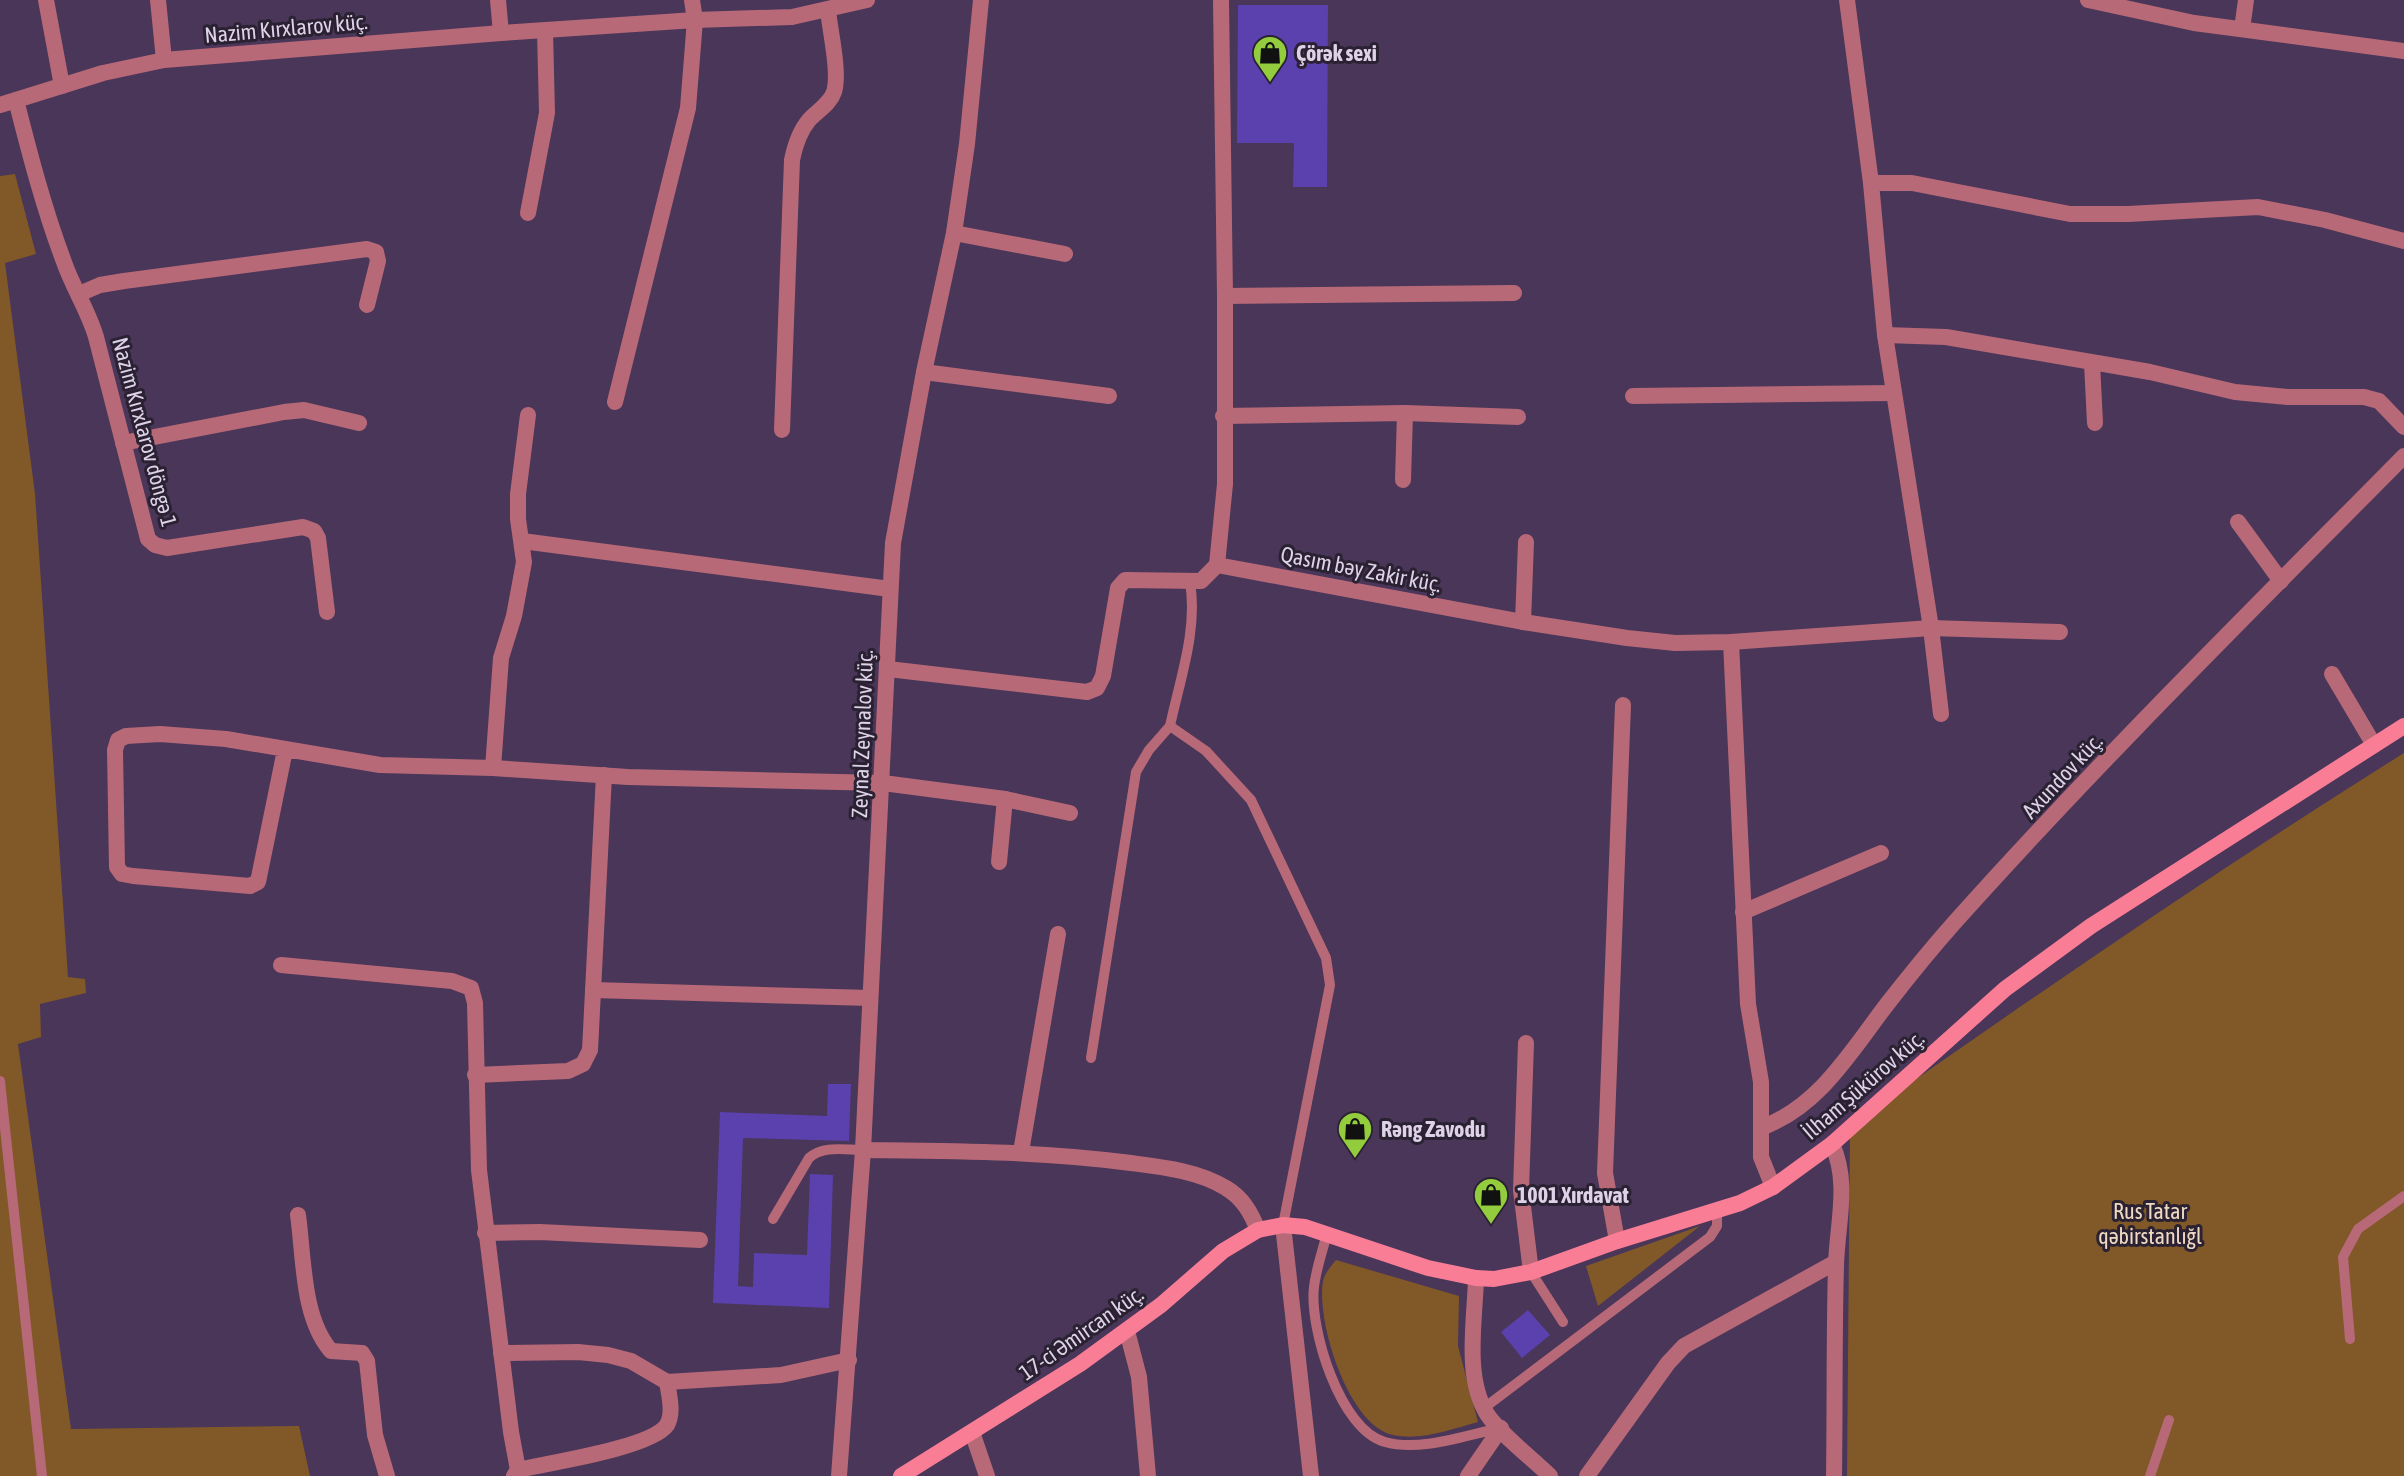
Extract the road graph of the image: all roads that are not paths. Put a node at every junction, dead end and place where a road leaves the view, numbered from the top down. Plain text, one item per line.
1 (46, 0) edge
2 (158, 0) edge
3 (498, 0) edge
4 (692, 0) edge
5 (867, 0) edge
6 (981, 0) edge
7 (1221, 0) edge
8 (1847, 0) edge
9 (2088, 0) edge
10 (2246, 0) edge
11 (828, 10) junction
12 (695, 20) junction
13 (2242, 29) junction
14 (545, 31) junction
15 (501, 33) junction
16 (2404, 51) edge
17 (164, 60) junction
18 (62, 86) junction
19 (8, 103) edge
20 (1871, 183) junction
21 (528, 213) dead end
22 (954, 233) junction
23 (2404, 241) edge
24 (1065, 254) dead end
25 (1514, 293) dead end
26 (79, 294) junction
27 (1225, 296) junction
28 (367, 305) dead end
29 (1885, 335) junction
30 (2092, 363) junction
31 (924, 372) junction
32 (1894, 393) junction
33 (1109, 396) dead end
34 (1633, 396) dead end
35 (615, 402) dead end
36 (1405, 413) junction
37 (528, 415) dead end
38 (1223, 416) junction
39 (1518, 417) dead end
40 (359, 423) dead end
41 (2095, 423) dead end
42 (2404, 427) edge
43 (782, 430) dead end
44 (123, 443) junction
45 (2404, 456) edge
46 (1403, 480) dead end
47 (2238, 522) dead end
48 (522, 541) junction
49 (1526, 542) dead end
50 (1217, 565) junction
51 (2281, 581) junction
52 (1190, 582) junction
53 (890, 589) junction
54 (327, 612) dead end
55 (1523, 622) junction
56 (1931, 628) junction
57 (2060, 632) dead end
58 (1731, 642) junction
59 (888, 669) junction
60 (2332, 674) dead end
61 (1623, 705) dead end
62 (1941, 714) dead end
63 (1170, 726) junction
64 (2404, 726) edge
65 (2374, 745) junction
66 (285, 750) junction
67 (493, 768) junction
68 (604, 775) junction
69 (883, 783) junction
70 (1005, 799) junction
71 (1070, 813) dead end
72 (1881, 853) dead end
73 (999, 862) dead end
74 (1743, 912) junction
75 (1058, 934) dead end
76 (281, 965) dead end
77 (593, 990) junction
78 (870, 998) junction
79 (1526, 1043) dead end
80 (1091, 1058) dead end
81 (475, 1075) junction
82 (0, 1081) edge
83 (1761, 1128) junction
84 (1832, 1144) junction
85 (863, 1150) junction
86 (1021, 1152) junction
87 (1773, 1187) junction
88 (2404, 1196) edge
89 (1717, 1210) junction
90 (298, 1215) dead end
91 (773, 1219) dead end
92 (1283, 1225) junction
93 (1258, 1230) junction
94 (485, 1233) junction
95 (1327, 1233) junction
96 (700, 1240) dead end
97 (1617, 1241) junction
98 (1836, 1262) junction
99 (1531, 1272) junction
100 (1476, 1278) junction
101 (1563, 1322) dead end
102 (1127, 1331) junction
103 (2350, 1339) dead end
104 (501, 1353) junction
105 (849, 1360) junction
106 (667, 1382) junction
107 (1484, 1408) junction
108 (2169, 1420) dead end
109 (1501, 1428) junction
110 (972, 1432) junction
111 (516, 1473) edge
112 (42, 1476) edge
113 (387, 1476) edge
114 (839, 1476) edge
115 (901, 1476) edge
116 (987, 1476) edge
117 (1148, 1476) edge
118 (1311, 1476) edge
119 (1468, 1476) edge
120 (1550, 1476) edge
121 (1587, 1476) edge
122 (1834, 1476) edge
123 (2150, 1476) edge

1 - 18 street
2 - 17 street
3 - 15 street
4 - 12 street
5 - 11 street, Nazim Kırxlarov küç.
6 - 22 street, Zeynal Zeynalov küç.
7 - 27 street
8 - 20 street
9 - 13 street
10 - 13 street
11 - 12 street, Nazim Kırxlarov küç.
11 - 43 street
12 - 14 street, Nazim Kırxlarov küç.
12 - 35 street
13 - 16 street
14 - 15 street, Nazim Kırxlarov küç.
14 - 21 street
15 - 17 street, Nazim Kırxlarov küç.
17 - 18 street, Nazim Kırxlarov küç.
18 - 19 street, Nazim Kırxlarov küç.
19 - 26 street, Nazim Kırxlarov döngə 1
20 - 23 street
20 - 29 street
22 - 24 street
22 - 31 street, Zeynal Zeynalov küç.
25 - 27 street
26 - 28 street
26 - 44 street, Nazim Kırxlarov döngə 1
27 - 38 street
29 - 30 street
29 - 32 street
30 - 41 street
30 - 42 street
31 - 33 street
31 - 53 street, Zeynal Zeynalov küç.
32 - 34 street
32 - 56 street
36 - 38 street
36 - 39 street
36 - 46 street
37 - 48 street
38 - 50 street
40 - 44 street
44 - 54 street, Nazim Kırxlarov döngə 1
45 - 51 street, Axundov küç.
47 - 51 street
48 - 53 street
48 - 67 street
49 - 55 street
50 - 52 street
50 - 55 street, Qasım bəy Zakir küç.
51 - 83 street, Axundov küç.
52 - 59 street
52 - 63 lane
53 - 59 street, Zeynal Zeynalov küç.
55 - 58 street, Qasım bəy Zakir küç.
56 - 57 street, Qasım bəy Zakir küç.
56 - 58 street, Qasım bəy Zakir küç.
56 - 62 street
58 - 74 street
59 - 69 street, Zeynal Zeynalov küç.
60 - 65 street
61 - 97 street
63 - 80 lane
63 - 92 lane
64 - 65 street, İlham Şükürov küç.
65 - 84 street, İlham Şükürov küç.
66 - 66 street
66 - 67 street
67 - 68 street
68 - 69 street
68 - 77 street
69 - 70 street
69 - 78 street, Zeynal Zeynalov küç.
70 - 71 street
70 - 73 street
72 - 74 street
74 - 83 street
75 - 86 street
76 - 81 street
77 - 78 street
77 - 81 street
78 - 85 street, Zeynal Zeynalov küç.
79 - 99 street
81 - 94 street
82 - 112 lane
83 - 87 street
84 - 87 street, İlham Şükürov küç.
84 - 98 street
85 - 86 street
85 - 91 lane
85 - 105 street, Zeynal Zeynalov küç.
86 - 93 street
87 - 89 street, İlham Şükürov küç.
88 - 103 lane
89 - 97 street, İlham Şükürov küç.
89 - 107 lane
90 - 113 street
92 - 93 street, 17-ci Əmircan küç.
92 - 95 street, İlham Şükürov küç.
92 - 118 street
93 - 102 street, 17-ci Əmircan küç.
94 - 96 street
94 - 104 street
95 - 100 street, İlham Şükürov küç.
95 - 109 lane
97 - 99 street, İlham Şükürov küç.
98 - 121 street
98 - 122 street
99 - 100 street, İlham Şükürov küç.
99 - 101 lane
100 - 107 street
102 - 110 street, 17-ci Əmircan küç.
102 - 117 street
104 - 106 street
104 - 111 street
105 - 106 street
105 - 114 street, Zeynal Zeynalov küç.
106 - 111 street
107 - 109 street
108 - 123 lane
109 - 119 street
109 - 120 street
110 - 115 street, 17-ci Əmircan küç.
110 - 116 street

